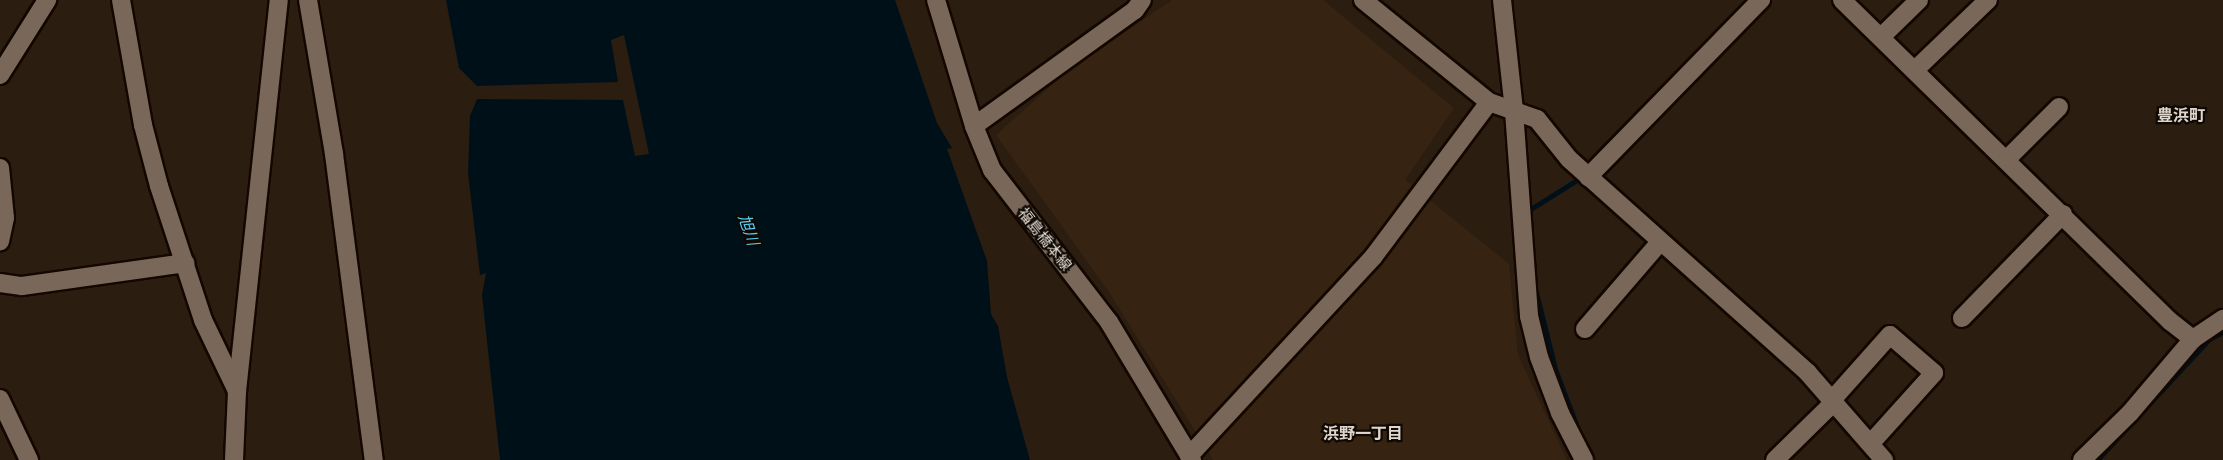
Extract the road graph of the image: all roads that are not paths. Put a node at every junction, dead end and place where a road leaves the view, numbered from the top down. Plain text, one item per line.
1 (47, 0) edge
2 (121, 0) edge
3 (279, 0) edge
4 (308, 0) edge
5 (936, 0) edge
6 (1142, 0) edge
7 (1363, 0) edge
8 (1502, 0) edge
9 (1761, 0) edge
10 (1842, 0) edge
11 (1919, 0) edge
12 (1988, 0) edge
13 (1881, 38) junction
14 (1915, 70) junction
15 (0, 75) edge
16 (1489, 102) junction
17 (2059, 107) dead end
18 (1521, 113) junction
19 (974, 126) junction
20 (2007, 158) junction
21 (0, 168) edge
22 (1588, 177) junction
23 (2063, 214) junction
24 (0, 241) edge
25 (1660, 242) junction
26 (185, 263) junction
27 (0, 283) edge
28 (1962, 318) dead end
29 (2223, 319) edge
30 (1585, 329) dead end
31 (2193, 339) junction
32 (237, 391) junction
33 (0, 399) edge
34 (1833, 401) junction
35 (1871, 443) junction
36 (1191, 458) edge
37 (29, 460) edge
38 (234, 460) edge
39 (374, 460) edge
40 (1584, 460) edge
41 (1775, 460) edge
42 (1884, 460) edge
43 (2082, 460) edge

1 - 15 street
2 - 26 street
3 - 32 street
4 - 39 street
5 - 19 street, 福島橋本線
6 - 19 street
7 - 16 street
8 - 18 street
9 - 22 street
10 - 13 street
11 - 13 street
12 - 14 street
13 - 14 street
14 - 20 street
16 - 18 street
16 - 36 street
17 - 20 street
18 - 22 street
18 - 40 street
19 - 36 street, 福島橋本線
20 - 23 street
21 - 24 street
22 - 25 street
23 - 28 street
23 - 31 street
25 - 30 street
25 - 34 street
26 - 27 street
26 - 32 street
29 - 31 street
31 - 43 street
32 - 38 street
33 - 37 street
34 - 35 street
34 - 35 street
34 - 41 street
35 - 42 street

